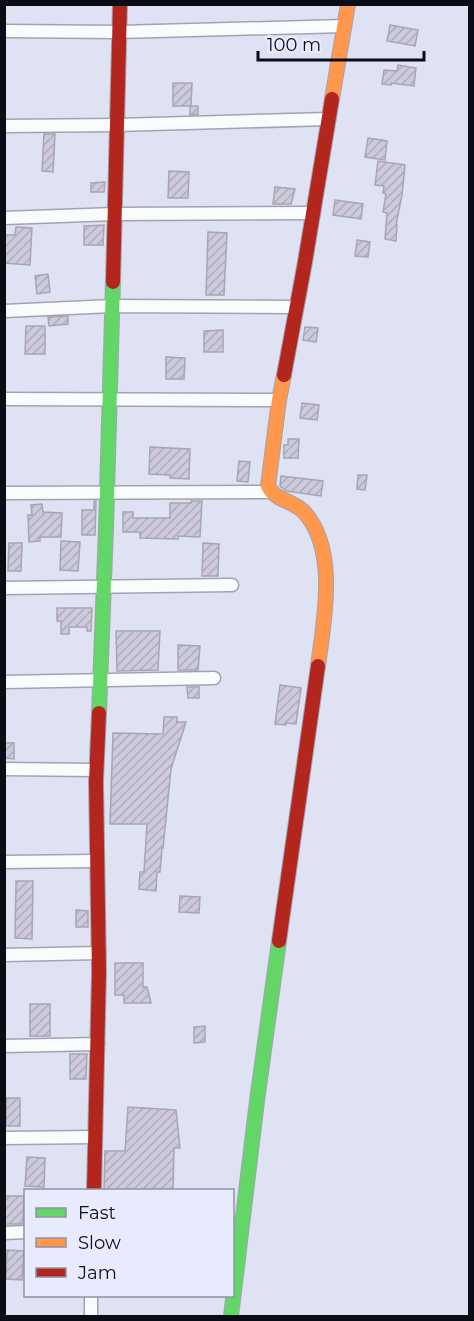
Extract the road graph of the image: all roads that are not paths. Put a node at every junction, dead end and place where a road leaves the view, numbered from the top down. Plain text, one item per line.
1 (120, 4) edge
2 (348, 4) edge
3 (345, 26) junction
4 (4, 31) edge
5 (119, 32) junction
6 (329, 118) junction
7 (117, 125) junction
8 (4, 126) edge
9 (314, 213) junction
10 (114, 214) junction
11 (4, 218) edge
12 (112, 306) junction
13 (297, 308) junction
14 (4, 311) edge
15 (4, 399) edge
16 (110, 400) junction
17 (279, 400) junction
18 (107, 492) junction
19 (270, 492) junction
20 (4, 494) edge
21 (232, 585) dead end
22 (104, 586) junction
23 (4, 588) edge
24 (214, 678) dead end
25 (100, 680) junction
26 (4, 682) edge
27 (4, 769) edge
28 (96, 770) junction
29 (97, 861) junction
30 (4, 862) edge
31 (99, 952) junction
32 (4, 955) edge
33 (98, 1044) junction
34 (4, 1046) edge
35 (95, 1137) junction
36 (4, 1138) edge
37 (94, 1189) edge
38 (24, 1232) edge
39 (4, 1233) edge
40 (234, 1292) edge
41 (91, 1297) edge
42 (233, 1297) edge
43 (91, 1317) edge
44 (231, 1317) edge

1 - 5 street
2 - 3 street
3 - 5 street
3 - 6 street
4 - 5 street
5 - 7 street
6 - 7 street
6 - 9 street
7 - 8 street
7 - 10 street
9 - 10 street
9 - 13 street
10 - 11 street
10 - 12 street
12 - 13 street
12 - 14 street
12 - 16 street
13 - 17 street
15 - 16 street
16 - 17 street
16 - 18 street
17 - 19 street
18 - 19 street
18 - 20 street
18 - 22 street
19 - 40 street
21 - 22 street
22 - 23 street
22 - 25 street
24 - 25 street
25 - 26 street
25 - 28 street
27 - 28 street
28 - 29 street
29 - 30 street
29 - 31 street
31 - 32 street
31 - 33 street
33 - 34 street
33 - 35 street
35 - 36 street
35 - 37 street
38 - 39 street
41 - 43 street
42 - 44 street

